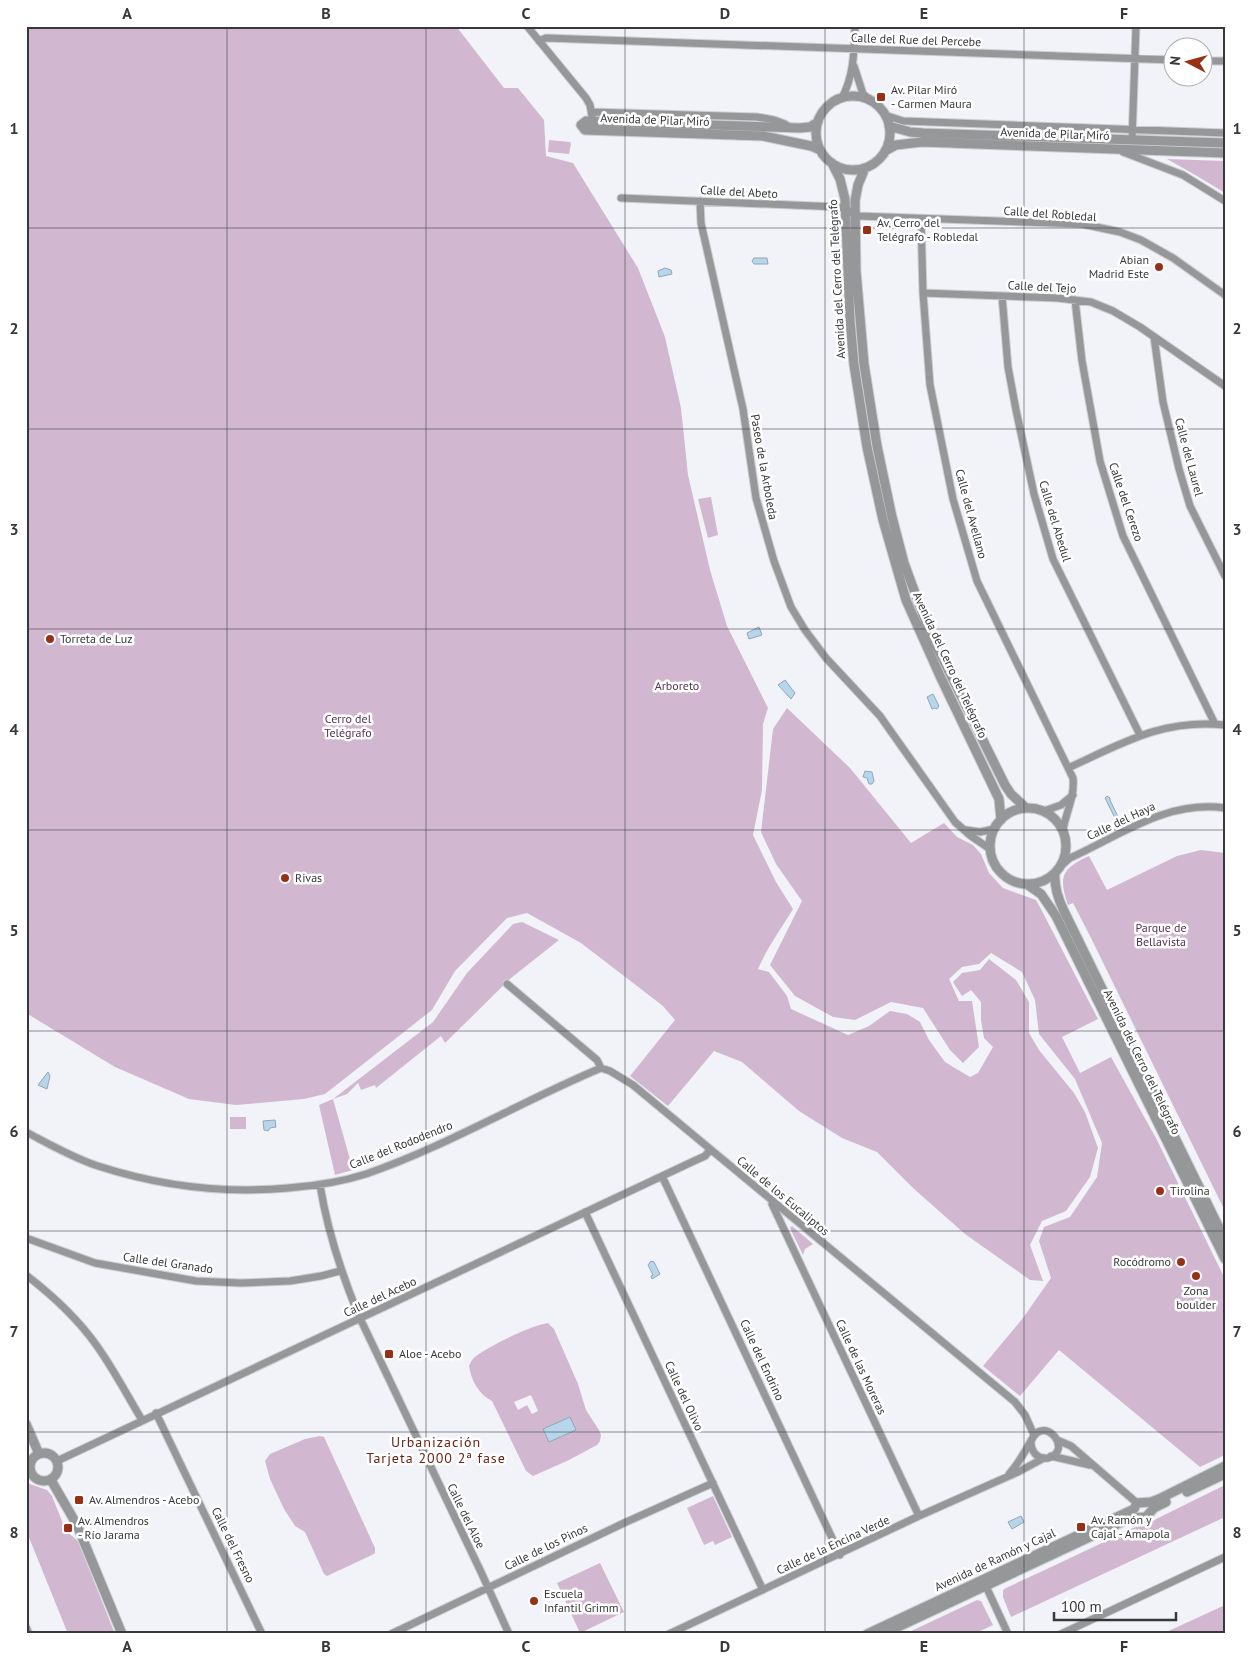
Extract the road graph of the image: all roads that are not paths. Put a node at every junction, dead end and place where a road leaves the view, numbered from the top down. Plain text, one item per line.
1 (527, 26) edge
2 (855, 26) edge
3 (1136, 26) edge
4 (539, 41) junction
5 (854, 50) junction
6 (1135, 58) junction
7 (1164, 59) edge
8 (854, 66) junction
9 (842, 98) junction
10 (870, 100) junction
11 (885, 115) junction
12 (592, 116) junction
13 (818, 122) junction
14 (889, 126) junction
15 (1133, 129) junction
16 (1225, 133) edge
17 (1132, 140) junction
18 (1225, 143) edge
19 (1113, 148) junction
20 (820, 150) junction
21 (885, 151) junction
22 (1225, 153) edge
23 (832, 163) junction
24 (865, 168) junction
25 (621, 198) dead end
26 (1225, 201) edge
27 (700, 202) junction
28 (844, 208) junction
29 (855, 214) junction
30 (921, 219) junction
31 (923, 293) junction
32 (1225, 295) edge
33 (1002, 296) junction
34 (1075, 300) junction
35 (1154, 337) junction
36 (1225, 386) edge
37 (1225, 576) edge
38 (1215, 724) junction
39 (1225, 725) edge
40 (1140, 735) junction
41 (1068, 768) junction
42 (1073, 795) junction
43 (1026, 808) junction
44 (1225, 808) edge
45 (1044, 811) junction
46 (1002, 820) junction
47 (961, 828) junction
48 (994, 829) junction
49 (1063, 830) junction
50 (990, 849) junction
51 (1058, 870) junction
52 (1028, 885) junction
53 (507, 984) dead end
54 (601, 1068) junction
55 (26, 1132) edge
56 (710, 1150) junction
57 (662, 1176) junction
58 (320, 1185) junction
59 (770, 1201) junction
60 (585, 1212) junction
61 (791, 1218) junction
62 (782, 1228) junction
63 (26, 1238) edge
64 (1225, 1240) edge
65 (1225, 1259) edge
66 (340, 1271) junction
67 (26, 1275) edge
68 (360, 1318) junction
69 (156, 1413) junction
70 (142, 1420) junction
71 (26, 1424) edge
72 (1033, 1438) junction
73 (1057, 1440) junction
74 (39, 1454) junction
75 (1048, 1457) junction
76 (57, 1461) junction
77 (1091, 1466) junction
78 (1225, 1466) edge
79 (1225, 1474) edge
80 (29, 1475) edge
81 (1007, 1476) junction
82 (51, 1480) junction
83 (713, 1483) junction
84 (1139, 1508) junction
85 (919, 1516) junction
86 (840, 1554) junction
87 (1225, 1557) edge
88 (984, 1582) junction
89 (488, 1588) junction
90 (763, 1590) junction
91 (26, 1627) edge
92 (674, 1633) edge
93 (29, 1634) edge
94 (122, 1634) edge
95 (262, 1634) edge
96 (390, 1634) edge
97 (509, 1634) edge
98 (867, 1634) edge
99 (883, 1634) edge
100 (1008, 1634) edge
101 (1061, 1634) edge

1 - 4 street
2 - 5 street
3 - 6 street
4 - 5 street, Calle del Rue del Percebe
4 - 12 street
5 - 6 street, Calle del Rue del Percebe
5 - 8 street
6 - 7 street, Calle del Rue del Percebe
6 - 15 street
8 - 9 street
8 - 10 street
9 - 10 street
9 - 13 street
10 - 11 street
11 - 14 street
11 - 15 street, Avenida de Pilar Miró
12 - 13 street, Avenida de Pilar Miró
12 - 20 street, Avenida de Pilar Miró
13 - 20 street
14 - 17 street, Avenida de Pilar Miró
14 - 21 street
15 - 16 street, Avenida de Pilar Miró
15 - 17 street
17 - 18 street, Avenida de Pilar Miró
19 - 21 street, Avenida de Pilar Miró
19 - 22 street, Avenida de Pilar Miró
19 - 26 street
20 - 23 street
21 - 24 street
23 - 24 street
23 - 28 street, Avenida del Cerro del Telégrafo
24 - 29 street, Avenida del Cerro del Telégrafo
25 - 27 street, Calle del Abeto
27 - 28 street, Calle del Abeto
27 - 47 street, Paseo de la Arboleda
28 - 29 street, Calle del Abeto
28 - 46 street, Avenida del Cerro del Telégrafo
29 - 30 street, Calle del Robledal
29 - 43 street, Avenida del Cerro del Telégrafo
30 - 31 street, Calle del Avellano
30 - 32 street, Calle del Robledal
31 - 33 street, Calle del Tejo
31 - 41 street, Calle del Avellano
33 - 34 street, Calle del Tejo
33 - 40 street, Calle del Abedul
34 - 35 street, Calle del Tejo
34 - 38 street, Calle del Cerezo
35 - 36 street, Calle del Tejo
35 - 37 street, Calle del Laurel
38 - 39 street
38 - 40 street
40 - 41 street
41 - 42 street, Calle del Avellano
42 - 45 street
42 - 49 street, Calle del Avellano
43 - 45 street
43 - 46 street
44 - 51 street, Calle del Haya
45 - 49 street
46 - 48 street
47 - 48 street
47 - 50 street, Paseo de la Arboleda
48 - 50 street
49 - 51 street
50 - 52 street
51 - 52 street
51 - 64 street, Avenida del Cerro del Telégrafo
52 - 65 street, Avenida del Cerro del Telégrafo
53 - 54 street, Calle de los Eucaliptos
54 - 56 street, Calle de los Eucaliptos
54 - 58 street, Calle del Rododendro
55 - 58 street, Calle del Rododendro
56 - 57 street, Calle del Acebo
56 - 59 street, Calle de los Eucaliptos
57 - 60 street, Calle del Acebo
57 - 86 street, Calle del Endrino
58 - 66 street, Calle del Aloe
59 - 61 street, Calle de los Eucaliptos
59 - 62 street, Calle de las Moreras
60 - 68 street, Calle del Acebo
60 - 83 street, Calle del Olivo
61 - 62 street
61 - 72 street, Calle de los Eucaliptos
62 - 85 street, Calle de las Moreras
63 - 66 street, Calle del Granado
66 - 68 street, Calle del Aloe
67 - 70 street
68 - 69 street, Calle del Acebo
68 - 89 street, Calle del Aloe
69 - 70 street, Calle del Acebo
69 - 95 street, Calle del Fresno
70 - 76 street, Calle del Acebo
71 - 74 street
72 - 73 street
72 - 75 street
72 - 81 street, Calle de la Encina Verde
73 - 75 street
73 - 77 street
74 - 76 street
74 - 80 street
75 - 77 street
75 - 81 street, Calle de la Encina Verde
76 - 82 street
77 - 84 street
78 - 84 street, Avenida de Ramón y Cajal
79 - 84 street
80 - 82 street
81 - 85 street, Calle de la Encina Verde
82 - 94 street
83 - 89 street, Calle de los Pinos
83 - 90 street, Calle del Olivo
84 - 88 street, Avenida de Ramón y Cajal
85 - 86 street, Calle de la Encina Verde
86 - 90 street, Calle de la Encina Verde
87 - 101 street
88 - 98 street, Avenida de Ramón y Cajal
88 - 99 street, Avenida de Ramón y Cajal
88 - 100 street
89 - 96 street, Calle de los Pinos
89 - 97 street, Calle del Aloe
90 - 92 street, Calle de la Encina Verde
91 - 93 street

